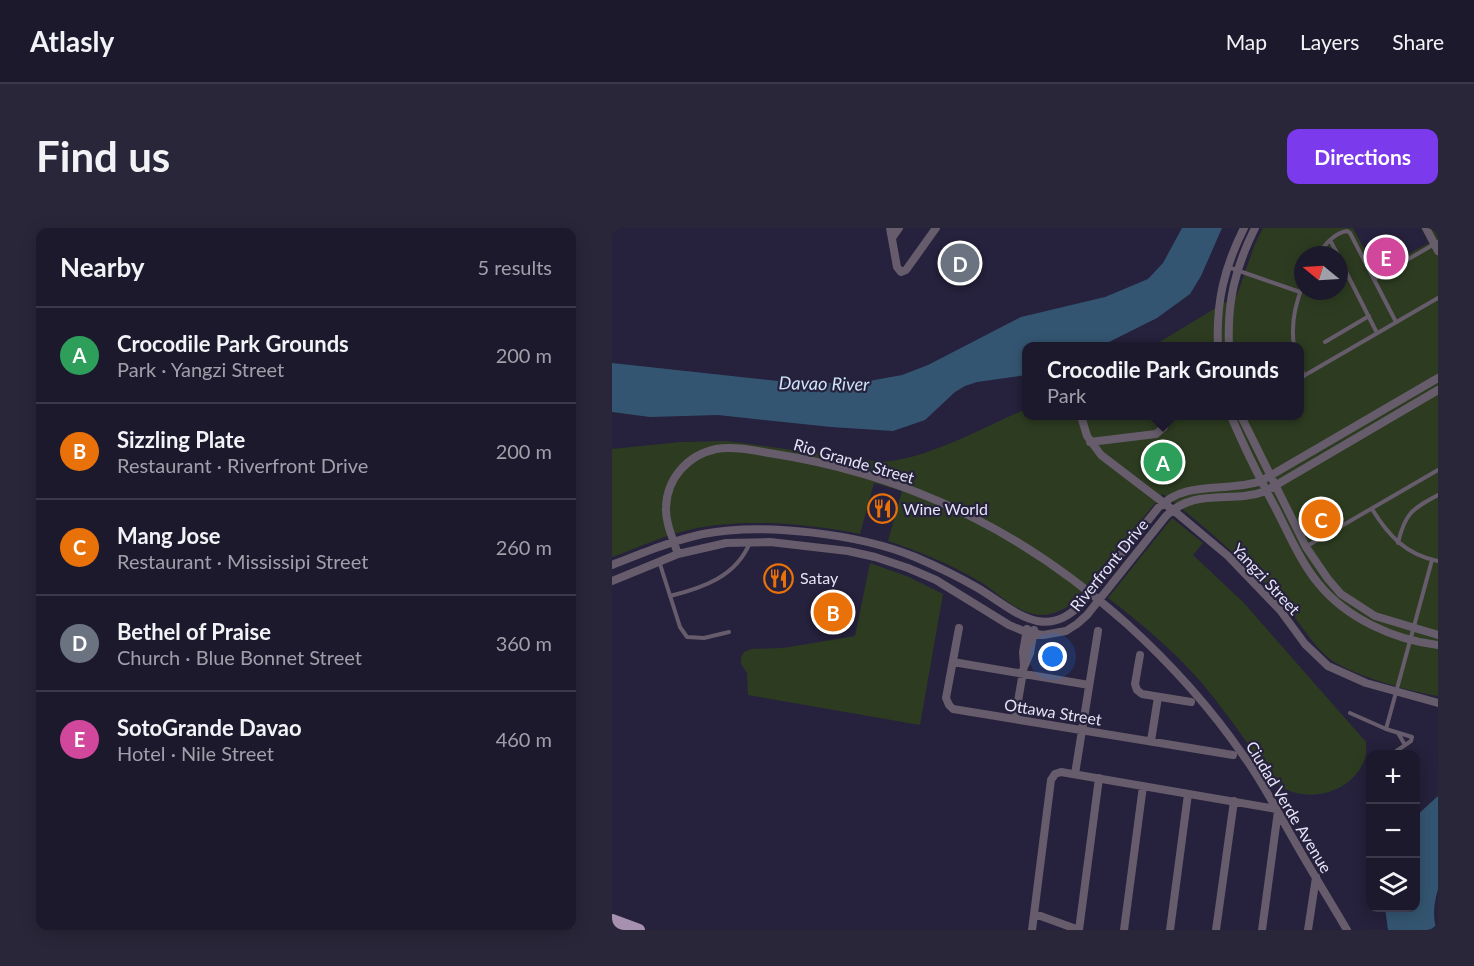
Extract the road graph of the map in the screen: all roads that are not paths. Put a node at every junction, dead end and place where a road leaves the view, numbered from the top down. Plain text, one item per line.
1 (890, 228) edge
2 (899, 228) edge
3 (936, 228) edge
4 (1244, 228) edge
5 (1255, 228) edge
6 (1426, 228) edge
7 (892, 238) junction
8 (1330, 240) junction
9 (1325, 246) edge
10 (1333, 246) edge
11 (1437, 246) edge
12 (1228, 267) junction
13 (1238, 271) junction
14 (1348, 275) edge
15 (1374, 279) junction
16 (1294, 290) edge
17 (1438, 298) edge
18 (1298, 300) edge
19 (1369, 316) junction
20 (1396, 322) junction
21 (1377, 333) junction
22 (1218, 342) edge
23 (1228, 342) edge
24 (1294, 342) edge
25 (1325, 342) dead end
26 (1304, 376) edge
27 (1438, 378) edge
28 (1438, 390) edge
29 (1082, 420) edge
30 (1165, 420) edge
31 (1233, 420) edge
32 (1243, 420) edge
33 (1090, 442) junction
34 (1438, 470) edge
35 (1271, 476) junction
36 (1261, 481) junction
37 (1276, 485) junction
38 (1266, 491) junction
39 (1438, 495) edge
40 (1163, 502) junction
41 (1372, 509) junction
42 (1173, 510) junction
43 (772, 530) junction
44 (674, 541) junction
45 (751, 541) junction
46 (770, 542) junction
47 (1398, 543) junction
48 (1306, 547) junction
49 (678, 554) junction
50 (1432, 560) junction
51 (659, 561) junction
52 (1438, 561) edge
53 (612, 565) edge
54 (612, 581) edge
55 (1089, 593) junction
56 (670, 596) junction
57 (1099, 601) junction
58 (1032, 621) junction
59 (959, 628) dead end
60 (1413, 629) junction
61 (1098, 630) dead end
62 (729, 632) dead end
63 (1030, 633) junction
64 (1438, 635) edge
65 (1411, 639) junction
66 (1438, 645) edge
67 (1140, 655) dead end
68 (953, 662) junction
69 (1024, 670) junction
70 (1089, 685) junction
71 (1396, 693) junction
72 (1158, 696) junction
73 (1191, 702) dead end
74 (1438, 703) edge
75 (1350, 713) dead end
76 (1015, 719) junction
77 (1386, 729) junction
78 (1082, 730) junction
79 (1398, 733) junction
80 (1151, 741) junction
81 (1405, 745) junction
82 (1398, 750) edge
83 (1233, 755) dead end
84 (1075, 774) junction
85 (1099, 778) junction
86 (1143, 786) junction
87 (1188, 794) junction
88 (1234, 801) junction
89 (1277, 810) junction
90 (1316, 877) junction
91 (1035, 914) junction
92 (612, 920) edge
93 (639, 930) edge
94 (1032, 930) edge
95 (1078, 930) edge
96 (1124, 930) edge
97 (1170, 930) edge
98 (1216, 930) edge
99 (1262, 930) edge
100 (1308, 930) edge
101 (1347, 930) edge

1 - 7 street
2 - 7 street
3 - 7 street
4 - 12 street
5 - 13 street
6 - 11 street
8 - 9 lane
8 - 10 lane
8 - 15 lane
11 - 15 lane
12 - 13 lane
12 - 22 street
13 - 16 lane
13 - 23 street
14 - 19 lane
15 - 20 lane
17 - 20 lane
18 - 24 lane
19 - 21 lane
19 - 25 lane
20 - 21 lane
21 - 26 lane
27 - 35 street, Riverfront Drive
28 - 37 street, Riverfront Drive
29 - 33 street, Yangzi Street
30 - 33 street
31 - 36 street
32 - 35 street
33 - 40 street, Yangzi Street
34 - 41 lane
35 - 36 street, Riverfront Drive
35 - 37 street
36 - 38 street
36 - 40 street, Riverfront Drive
37 - 38 street, Riverfront Drive
37 - 48 street
38 - 42 street, Riverfront Drive
38 - 65 street
39 - 47 lane
40 - 42 street, Yangzi Street
40 - 55 street, Riverfront Drive
41 - 47 lane
41 - 48 lane
42 - 57 street, Riverfront Drive
42 - 71 street, Yangzi Street
43 - 44 street
43 - 46 street
43 - 58 street
44 - 49 street, Rio Grande Street
44 - 53 street
44 - 55 street, Rio Grande Street
45 - 46 street
45 - 49 street
45 - 56 lane
46 - 63 street
47 - 50 lane
48 - 60 street
49 - 51 street
50 - 52 lane
50 - 60 lane
51 - 54 street
51 - 56 lane
55 - 57 street, Rio Grande Street
55 - 58 street, Riverfront Drive
56 - 62 lane
57 - 63 street, Riverfront Drive
57 - 89 street, Ciudad Verde Avenue
58 - 63 street
59 - 68 street, Ottawa Street
60 - 64 street
60 - 65 lane
61 - 70 street
63 - 69 street
65 - 66 street
65 - 71 lane
67 - 72 street
68 - 69 street
68 - 76 street, Ottawa Street
69 - 70 street
69 - 76 street
70 - 78 street
71 - 74 street, Yangzi Street
71 - 77 lane
72 - 73 street
72 - 80 street
75 - 77 lane
76 - 78 street, Ottawa Street
77 - 79 lane
78 - 80 street, Ottawa Street
78 - 84 street
79 - 81 lane
79 - 81 lane
80 - 83 street, Ottawa Street
81 - 82 lane
84 - 85 street
84 - 91 street
85 - 86 street
85 - 95 street
86 - 87 street
86 - 96 street
87 - 88 street
87 - 97 street
88 - 89 street
88 - 98 street
89 - 90 street, Ciudad Verde Avenue
89 - 99 street
90 - 100 street
90 - 101 street, Ciudad Verde Avenue
91 - 94 street
91 - 95 street
92 - 93 main road

